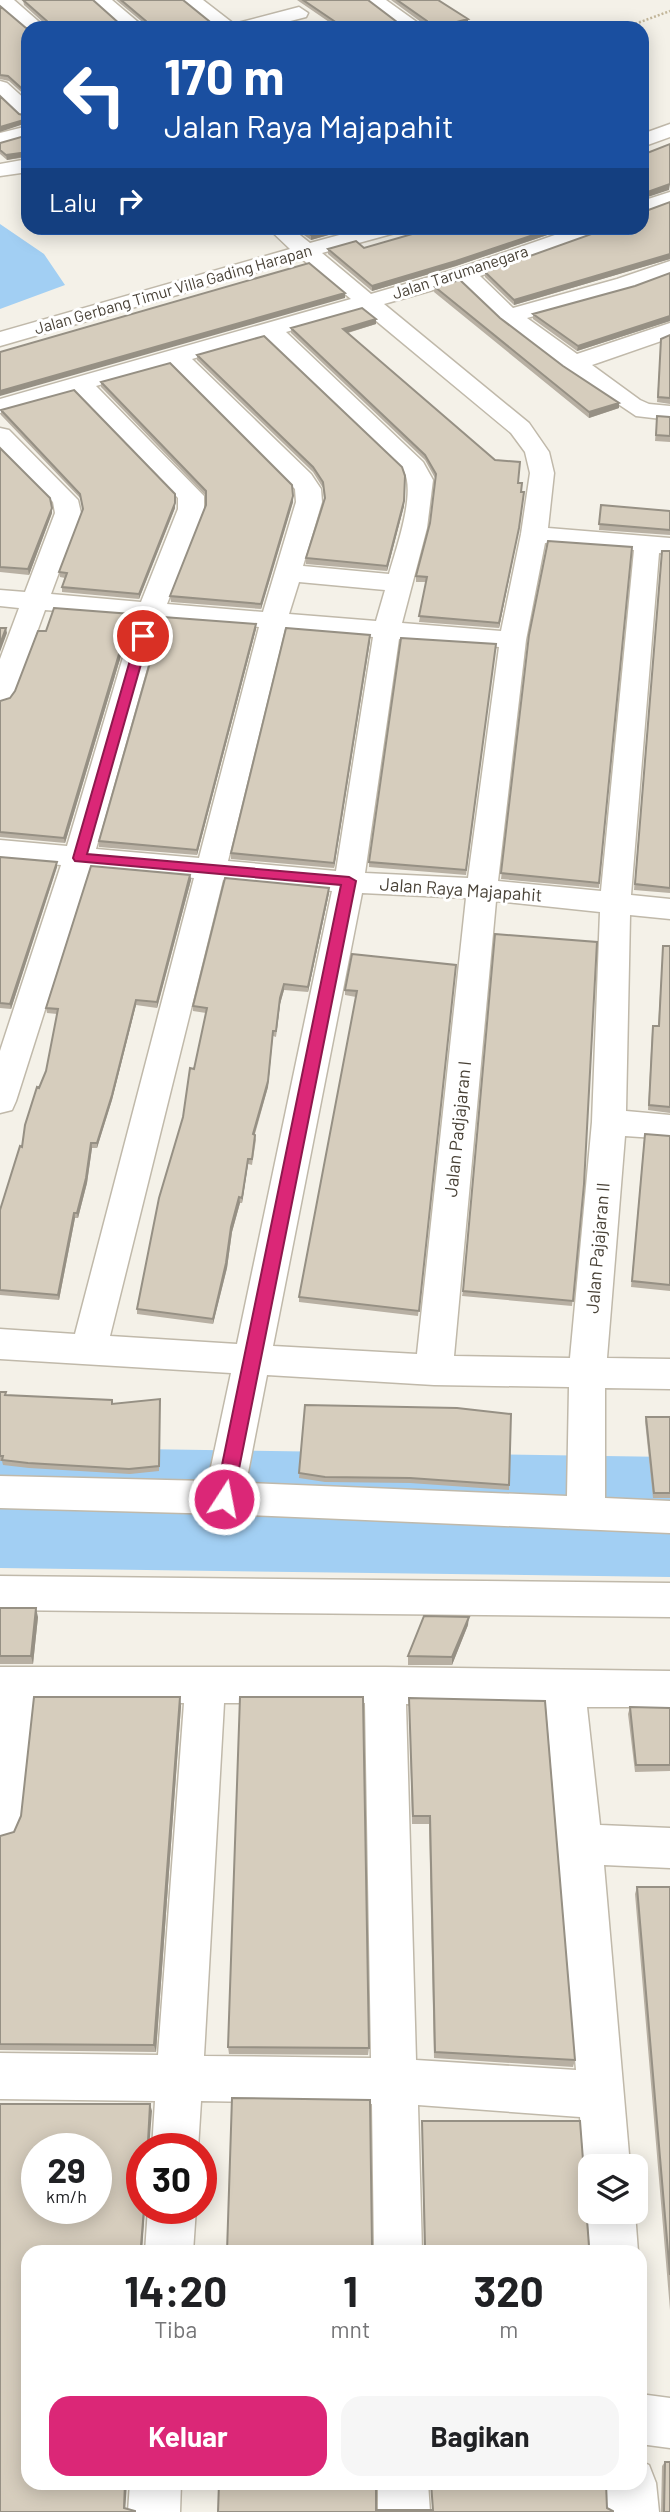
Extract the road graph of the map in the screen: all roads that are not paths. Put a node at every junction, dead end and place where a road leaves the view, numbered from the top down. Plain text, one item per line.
1 (3, 0) edge
2 (100, 0) edge
3 (191, 0) edge
4 (281, 0) edge
5 (374, 0) edge
6 (299, 13) junction
7 (28, 21) edge
8 (126, 21) edge
9 (219, 21) edge
10 (268, 21) edge
11 (310, 21) edge
12 (405, 21) edge
13 (0, 87) edge
14 (21, 106) edge
15 (670, 130) edge
16 (21, 134) edge
17 (0, 139) edge
18 (649, 139) edge
19 (21, 167) edge
20 (0, 170) edge
21 (670, 198) edge
22 (649, 206) edge
23 (287, 235) edge
24 (362, 235) edge
25 (574, 235) edge
26 (306, 251) junction
27 (670, 268) edge
28 (465, 274) junction
29 (365, 302) junction
30 (509, 316) junction
31 (270, 330) junction
32 (670, 330) edge
33 (0, 339) edge
34 (625, 347) junction
35 (176, 356) junction
36 (658, 356) edge
37 (571, 364) junction
38 (79, 383) junction
39 (0, 406) edge
40 (670, 413) edge
41 (0, 435) edge
42 (534, 534) junction
43 (658, 545) edge
44 (290, 573) junction
45 (398, 583) junction
46 (0, 598) edge
47 (34, 601) junction
48 (150, 612) junction
49 (274, 621) junction
50 (387, 630) junction
51 (513, 640) junction
52 (0, 695) edge
53 (0, 850) edge
54 (79, 858) junction
55 (212, 871) junction
56 (349, 881) junction
57 (482, 889) junction
58 (615, 903) junction
59 (670, 909) edge
60 (0, 1101) edge
61 (609, 1122) junction
62 (670, 1127) edge
63 (0, 1344) edge
64 (89, 1348) junction
65 (252, 1357) junction
66 (434, 1370) junction
67 (587, 1374) junction
68 (670, 1374) edge
69 (0, 1492) edge
70 (224, 1499) junction
71 (586, 1514) junction
72 (670, 1517) edge
73 (0, 1593) edge
74 (670, 1600) edge
75 (8, 1685) edge
76 (385, 1685) junction
77 (205, 1687) junction
78 (565, 1689) junction
79 (670, 1689) edge
80 (0, 1823) edge
81 (581, 1844) junction
82 (670, 1848) edge
83 (0, 2076) edge
84 (179, 2078) junction
85 (394, 2081) junction
86 (601, 2095) junction
87 (176, 2133) edge
88 (606, 2154) edge
89 (171, 2224) edge
90 (612, 2224) edge
91 (169, 2245) edge
92 (398, 2245) edge
93 (613, 2245) edge
94 (647, 2420) edge
95 (670, 2423) edge
96 (156, 2490) edge
97 (404, 2490) edge
98 (631, 2490) edge
99 (154, 2512) edge
100 (404, 2512) edge
101 (633, 2512) edge

1 - 7 street
2 - 8 street
3 - 9 street
4 - 6 street
5 - 12 street
6 - 10 street
6 - 11 street
13 - 14 street
15 - 18 street
16 - 17 street
19 - 20 street
21 - 22 street
23 - 26 street, Jalan Padjajaran I
24 - 26 street, Jalan Gerbang Timur Villa Gading Harapan
25 - 28 street, Jalan Tarumanegara
26 - 29 street, Jalan Padjajaran I
26 - 33 street, Jalan Gerbang Timur Villa Gading Harapan
27 - 30 street
28 - 29 street, Jalan Tarumanegara
28 - 30 street
29 - 31 street, Jalan Tarumanegara
29 - 42 street, Jalan Padjajaran I
30 - 37 street
31 - 35 street, Jalan Tarumanegara
31 - 45 street
32 - 34 street
34 - 36 street
34 - 37 street
35 - 38 street, Jalan Tarumanegara
35 - 44 street
37 - 40 street
38 - 39 street, Jalan Tarumanegara
38 - 48 street
41 - 47 street
42 - 43 street
42 - 51 street, Jalan Padjajaran I
43 - 58 street, Jalan Pajajaran II
44 - 45 street
44 - 49 street
45 - 50 street
46 - 47 street
47 - 48 street
47 - 52 street
48 - 49 street
48 - 54 street
49 - 50 street
49 - 55 street
50 - 51 street
50 - 56 street
51 - 57 street, Jalan Padjajaran I
53 - 54 street, Jalan Raya Majapahit
54 - 55 street, Jalan Raya Majapahit
54 - 60 street
55 - 56 street, Jalan Raya Majapahit
55 - 64 street
56 - 57 street, Jalan Raya Majapahit
56 - 65 street
57 - 58 street, Jalan Raya Majapahit
57 - 66 street, Jalan Padjajaran I
58 - 59 street, Jalan Raya Majapahit
58 - 61 street, Jalan Pajajaran II
61 - 62 street
61 - 67 street, Jalan Pajajaran II
63 - 64 street
64 - 65 street
65 - 66 street
65 - 70 street
66 - 67 street
67 - 68 street
67 - 71 street, Jalan Pajajaran II
69 - 70 street
70 - 71 street
71 - 72 street
73 - 74 street
75 - 77 street
75 - 80 street
76 - 77 street
76 - 78 street
76 - 85 street
77 - 84 street
78 - 79 street
78 - 81 street
81 - 82 street
81 - 86 street
83 - 84 street
84 - 85 street
84 - 87 street
85 - 86 street
85 - 92 street
86 - 88 street
89 - 91 street
90 - 93 street
94 - 95 street
96 - 99 street
97 - 100 street
98 - 101 street

